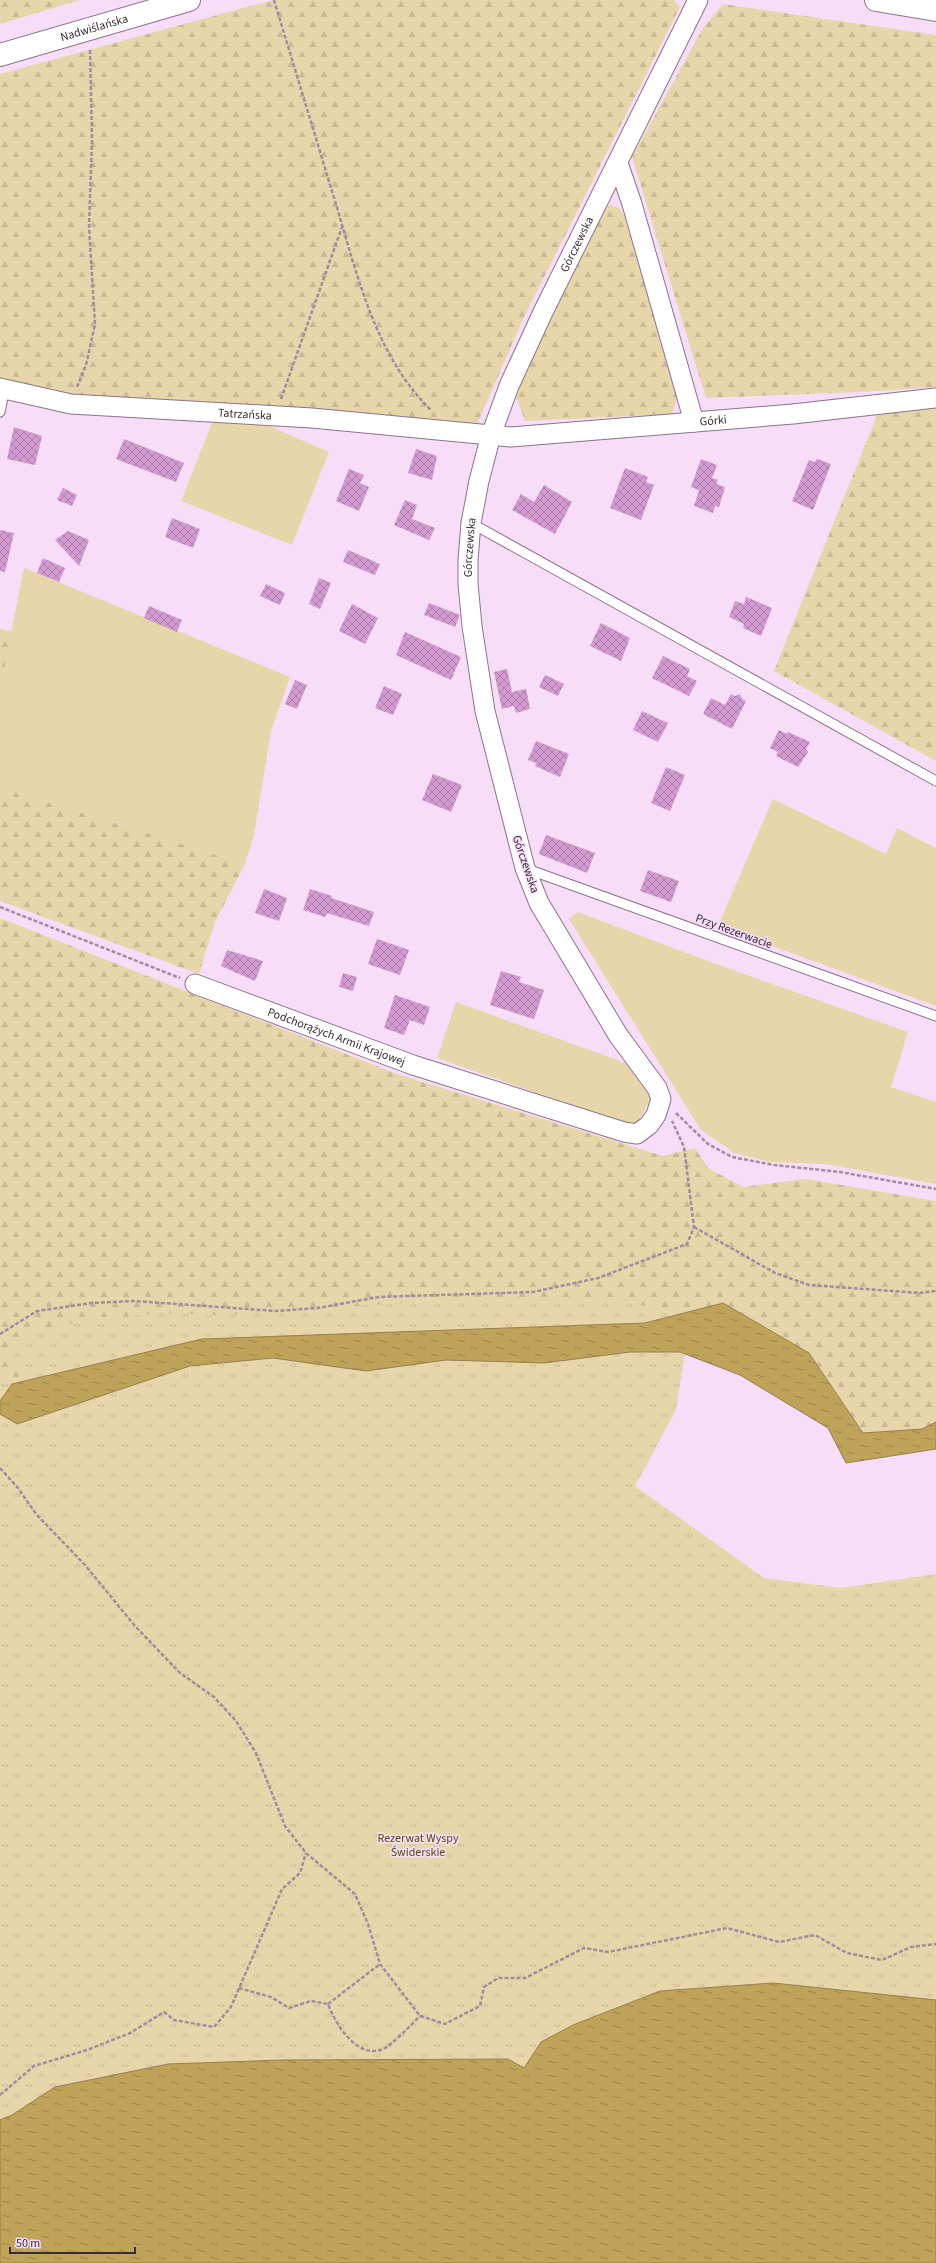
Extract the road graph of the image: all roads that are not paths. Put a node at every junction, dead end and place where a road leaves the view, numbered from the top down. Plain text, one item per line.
1 (189, 0) edge
2 (698, 0) edge
3 (876, 0) edge
4 (936, 10) edge
5 (0, 55) edge
6 (618, 163) junction
7 (3, 389) edge
8 (936, 398) edge
9 (0, 412) edge
10 (694, 422) junction
11 (491, 435) junction
12 (471, 522) junction
13 (936, 781) edge
14 (525, 868) junction
15 (195, 984) road end
16 (936, 1016) edge
17 (661, 1099) joint

1 - 5 main road, Nadwiślańska
2 - 6 street, Górczewska
3 - 4 main road
6 - 10 street
6 - 11 street, Górczewska
7 - 9 lane
7 - 11 street, Tatrzańska
8 - 10 street, Górki
10 - 11 street, Górki
11 - 12 street, Górczewska
12 - 13 lane
12 - 14 street, Górczewska
14 - 16 lane, Przy Rezerwacie
14 - 17 street, Górczewska
15 - 17 street, Podchorążych Armii Krajowej

